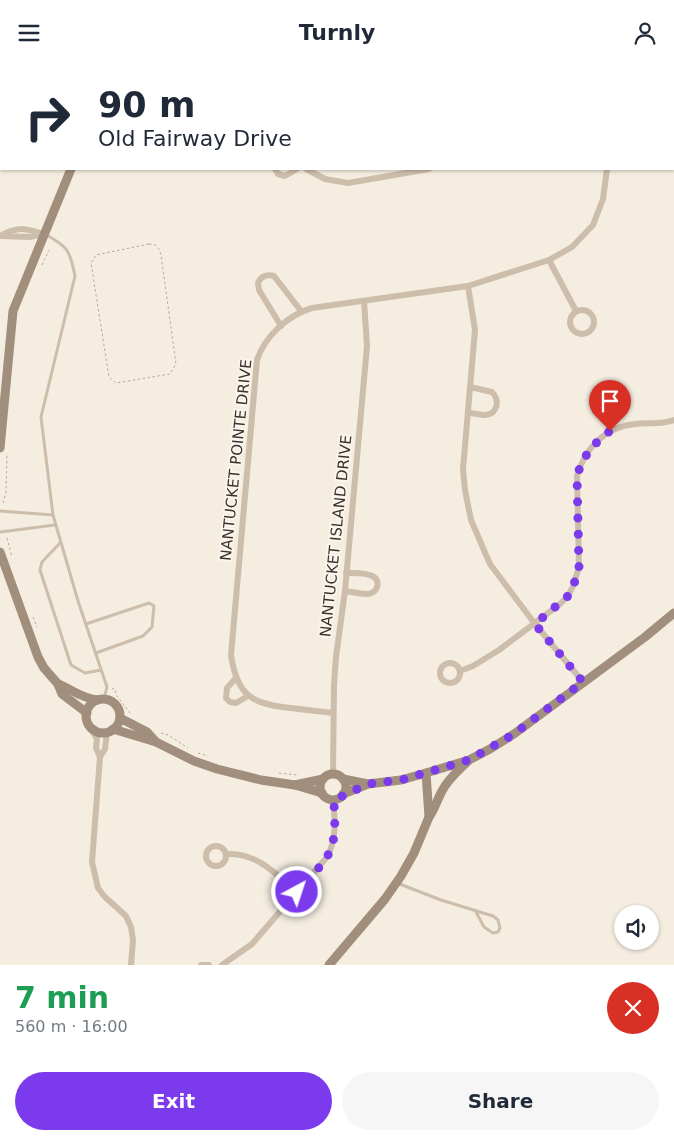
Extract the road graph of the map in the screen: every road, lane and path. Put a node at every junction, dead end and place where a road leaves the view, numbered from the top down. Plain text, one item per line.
1 (71, 170) edge
2 (276, 170) edge
3 (295, 170) edge
4 (308, 170) edge
5 (416, 170) edge
6 (607, 170) edge
7 (391, 172) edge
8 (44, 234) junction
9 (0, 236) edge
10 (49, 250) dead end
11 (549, 260) junction
12 (38, 271) dead end
13 (468, 286) junction
14 (364, 301) junction
15 (301, 311) junction
16 (576, 311) dead end
17 (99, 318) joint
18 (281, 326) junction
19 (470, 387) junction
20 (468, 413) junction
21 (674, 420) edge
22 (4, 447) edge
23 (3, 503) dead end
24 (0, 511) edge
25 (52, 515) junction
26 (55, 525) junction
27 (0, 532) edge
28 (7, 538) dead end
29 (61, 543) junction
30 (0, 552) edge
31 (13, 561) dead end
32 (346, 573) junction
33 (345, 591) junction
34 (674, 613) edge
35 (32, 616) dead end
36 (86, 624) junction
37 (535, 624) junction
38 (37, 627) dead end
39 (96, 653) junction
40 (101, 670) junction
41 (460, 671) dead end
42 (236, 678) junction
43 (583, 682) junction
44 (58, 684) junction
45 (248, 696) junction
46 (102, 697) junction
47 (87, 713) junction
48 (334, 713) junction
49 (130, 715) dead end
50 (120, 718) junction
51 (91, 727) junction
52 (110, 731) junction
53 (158, 738) junction
54 (189, 749) dead end
55 (195, 752) dead end
56 (100, 757) junction
57 (211, 758) dead end
58 (469, 760) junction
59 (279, 773) dead end
60 (426, 773) junction
61 (333, 774) junction
62 (303, 776) dead end
63 (322, 779) junction
64 (343, 779) junction
65 (368, 784) junction
66 (295, 785) junction
67 (322, 793) junction
68 (343, 794) junction
69 (334, 800) junction
70 (428, 817) junction
71 (226, 854) dead end
72 (397, 883) junction
73 (297, 892) junction
74 (474, 910) junction
75 (130, 965) edge
76 (201, 965) edge
77 (210, 965) edge
78 (222, 965) edge
79 (329, 965) edge

1 - 8 street
2 - 3 street
4 - 7 street
5 - 7 street
6 - 11 street, NANTUCKET POINTE DRIVE
8 - 9 street
8 - 22 street
8 - 25 lane
10 - 12 path
11 - 13 street, NANTUCKET POINTE DRIVE
11 - 16 street
13 - 14 street, NANTUCKET POINTE DRIVE
13 - 19 street
14 - 15 street, NANTUCKET POINTE DRIVE
14 - 32 street, NANTUCKET ISLAND DRIVE
15 - 18 street, NANTUCKET POINTE DRIVE
15 - 18 street
17 - 17 path
18 - 42 street, NANTUCKET POINTE DRIVE
19 - 20 street
19 - 20 street
20 - 37 street
21 - 37 street
22 - 23 path
24 - 25 lane
25 - 26 lane
26 - 27 lane
26 - 29 lane
28 - 31 path
29 - 36 lane
29 - 40 lane
30 - 44 street
32 - 33 street, NANTUCKET ISLAND DRIVE
32 - 33 street
33 - 48 street, NANTUCKET ISLAND DRIVE
34 - 43 street
35 - 38 path
36 - 39 lane
36 - 39 lane
37 - 41 street
37 - 43 street
39 - 40 lane
40 - 46 lane
42 - 45 street, NANTUCKET POINTE DRIVE
42 - 45 street
43 - 58 street
44 - 46 street
44 - 47 street
45 - 48 street
46 - 47 street
46 - 49 path
46 - 50 street
47 - 51 street
48 - 61 street, NANTUCKET ISLAND DRIVE
50 - 52 street
50 - 53 street
51 - 52 street
51 - 56 street
52 - 53 street
52 - 56 street
53 - 54 path
53 - 66 street
55 - 57 path
56 - 75 street
58 - 60 street
58 - 70 street
59 - 62 path
60 - 65 street
60 - 70 street
61 - 63 street
61 - 64 street
63 - 66 street
63 - 67 street
64 - 65 street
64 - 68 street
65 - 68 street
66 - 67 street
67 - 69 street
68 - 69 street
69 - 73 street
70 - 72 street
71 - 73 street
72 - 74 lane
72 - 79 street
73 - 78 street
74 - 74 lane
76 - 77 street

